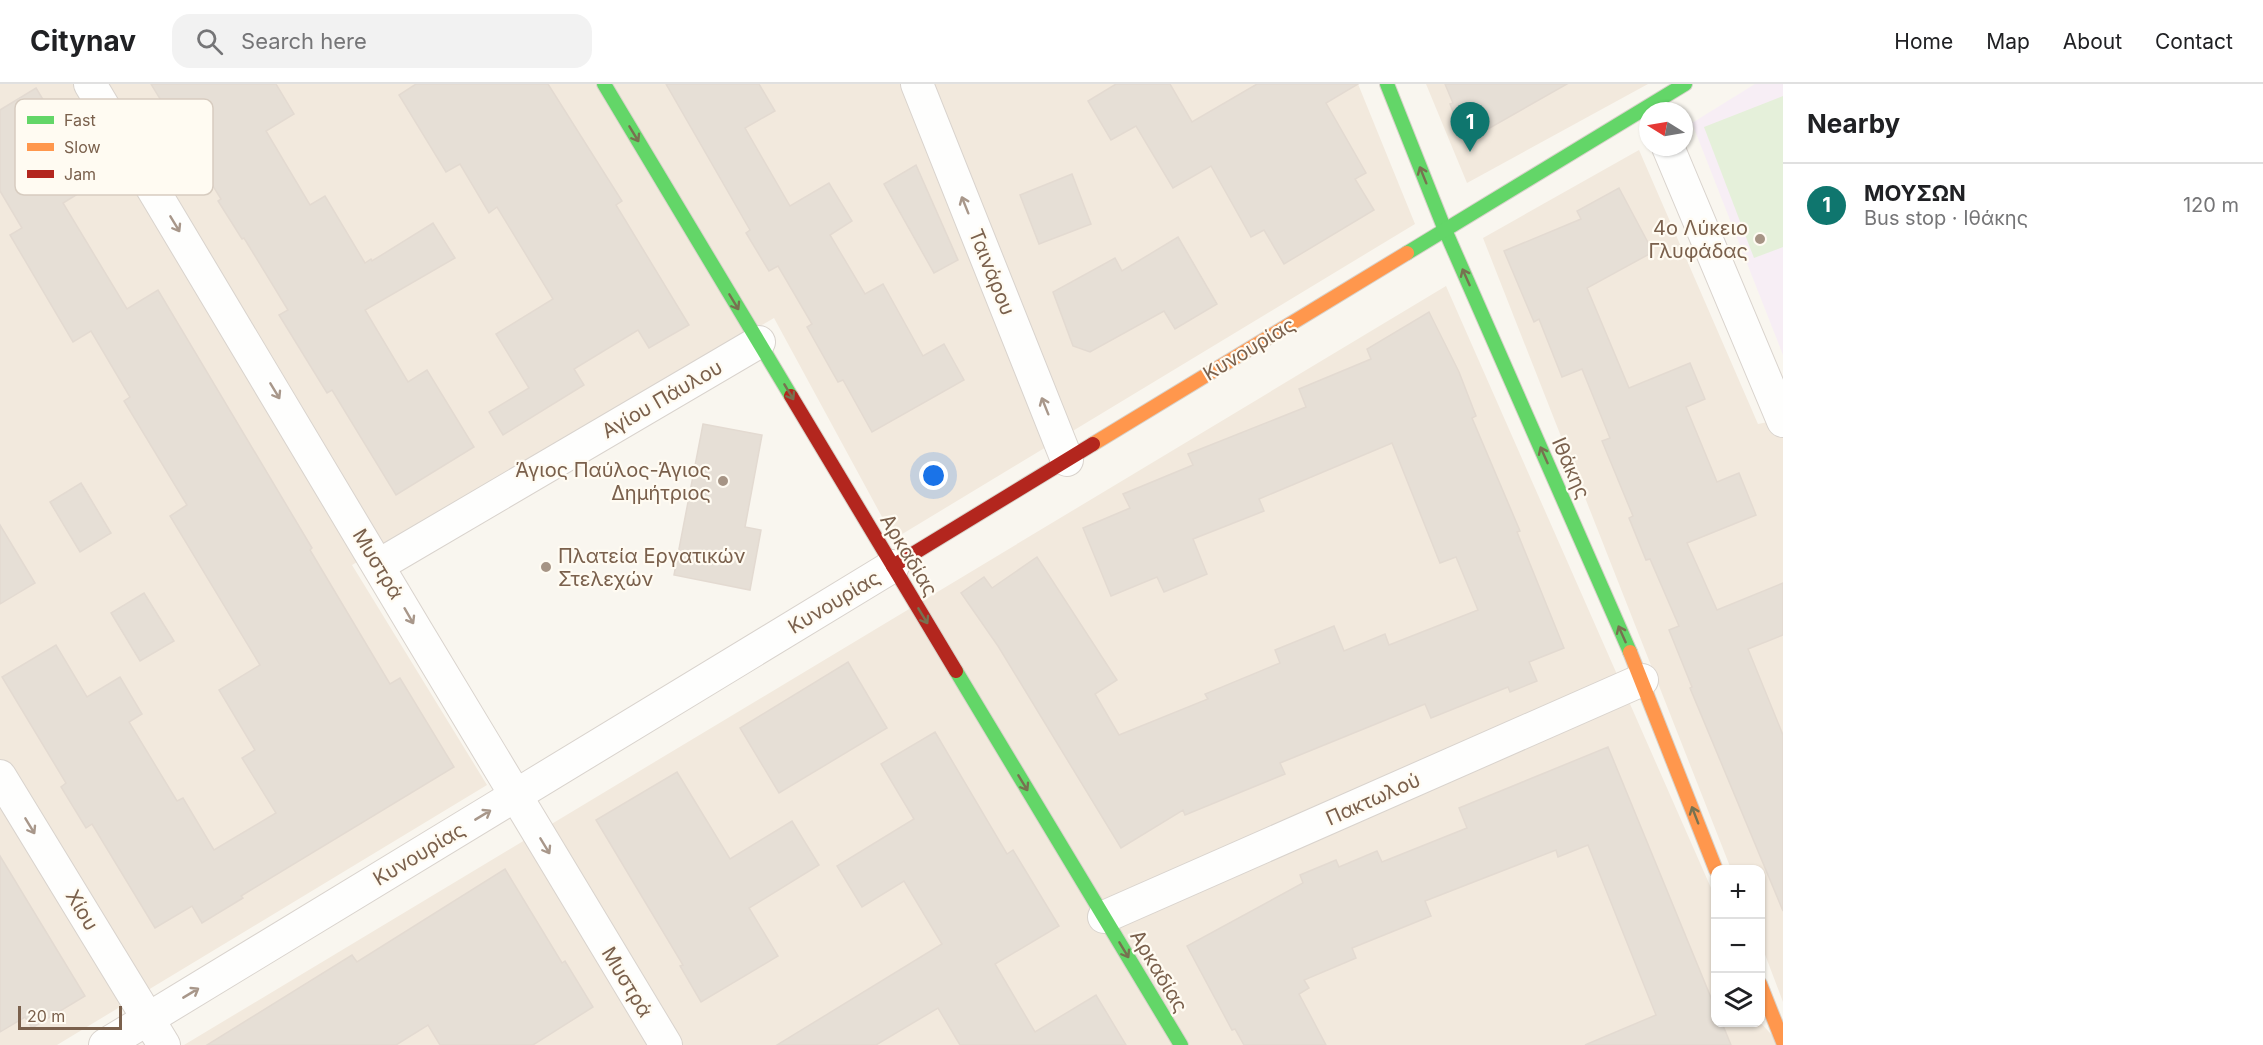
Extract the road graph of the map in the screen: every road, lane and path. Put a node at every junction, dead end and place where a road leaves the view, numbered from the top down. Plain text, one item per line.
1 (90, 84) edge
2 (604, 84) edge
3 (917, 84) edge
4 (1387, 84) edge
5 (1686, 84) edge
6 (99, 99) edge
7 (1660, 102) edge
8 (1639, 116) edge
9 (1672, 156) edge
10 (157, 195) edge
11 (1445, 230) junction
12 (759, 342) junction
13 (1782, 414) edge
14 (1067, 460) junction
15 (379, 566) junction
16 (893, 566) junction
17 (1642, 680) junction
18 (0, 776) edge
19 (515, 796) junction
20 (1714, 865) edge
21 (1104, 917) junction
22 (1765, 995) edge
23 (156, 1032) edge
24 (1783, 1042) edge
25 (105, 1045) edge
26 (666, 1045) edge
27 (1180, 1045) edge

1 -> 6 street, Μυστρά
2 -> 12 street, Αρκαδίας
14 -> 3 street, Ταινάρου
11 -> 4 street, Ιθάκης
5 - 7 street, Κυνουρίας
8 - 11 street, Κυνουρίας
9 - 13 street
10 -> 15 street, Μυστρά
11 - 14 street, Κυνουρίας
17 -> 11 street, Ιθάκης
12 - 15 street, Αγίου Πάυλου
12 -> 16 street, Αρκαδίας
14 - 16 street, Κυνουρίας
15 -> 19 street, Μυστρά
16 - 19 street, Κυνουρίας
16 -> 21 street, Αρκαδίας
20 -> 17 street, Ιθάκης
17 - 21 street, Πακτωλού
18 -> 23 street, Χίου
23 -> 19 street, Κυνουρίας
19 -> 26 street, Μυστρά
21 -> 27 street, Αρκαδίας
22 - 24 street
23 - 25 street, Κυνουρίας

